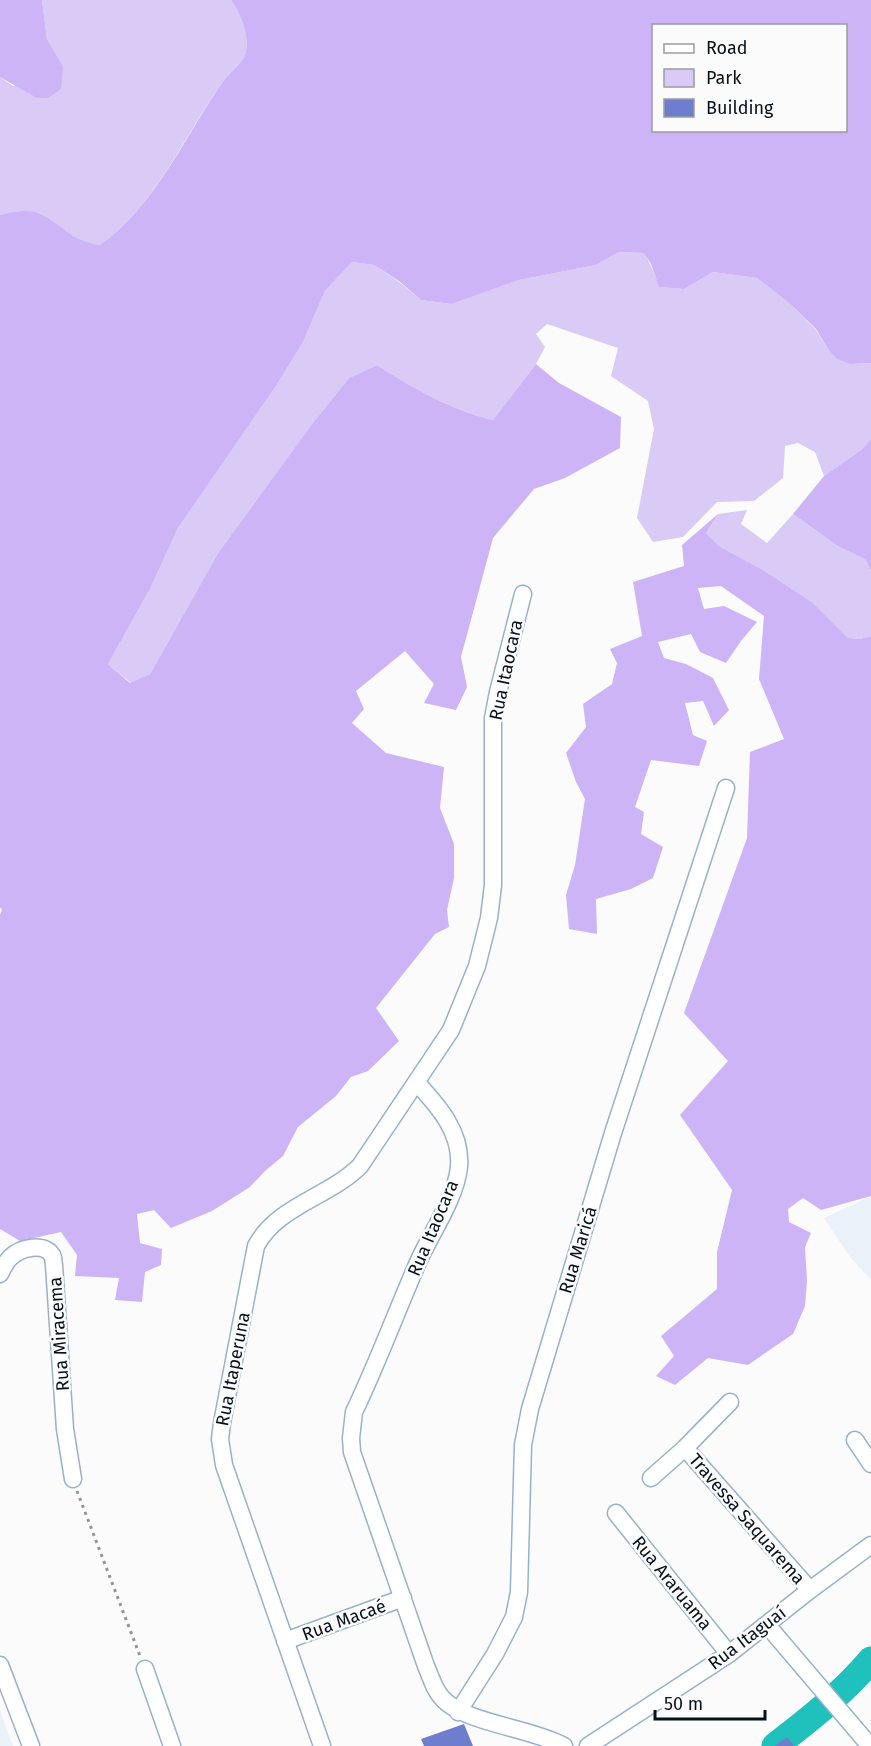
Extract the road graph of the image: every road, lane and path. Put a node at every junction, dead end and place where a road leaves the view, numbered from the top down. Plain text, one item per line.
1 (523, 594) dead end
2 (726, 788) dead end
3 (417, 1083) junction
4 (0, 1274) edge
5 (730, 1402) dead end
6 (855, 1440) dead end
7 (685, 1448) junction
8 (871, 1464) edge
9 (651, 1478) dead end
10 (73, 1479) joint
11 (616, 1513) dead end
12 (871, 1545) edge
13 (810, 1590) junction
14 (403, 1598) junction
15 (767, 1625) junction
16 (285, 1641) junction
17 (729, 1653) junction
18 (0, 1665) edge
19 (145, 1669) joint
20 (458, 1712) junction
21 (31, 1746) edge
22 (172, 1746) edge
23 (322, 1746) edge
24 (564, 1746) edge
25 (588, 1746) edge
26 (870, 1746) edge

1 - 3 street, Rua Itaocara
2 - 20 street, Rua Maricá
3 - 14 street, Rua Itaocara
3 - 16 street, Rua Itaperuna
4 - 10 street, Rua Miracema
5 - 7 street
6 - 8 street
7 - 9 street
7 - 13 street, Travessa Saquarema
10 - 19 path
11 - 17 street, Rua Araruama
12 - 13 street, Rua Itaguaí
13 - 15 street, Rua Itaguaí
14 - 16 street, Rua Macaé
14 - 20 street, Rua Itaocara
15 - 17 street, Rua Itaguaí
15 - 26 street
16 - 23 street, Rua Itaperuna
17 - 25 street, Rua Itaguaí
18 - 21 street
19 - 22 street
20 - 24 street, Rua Itaocara

